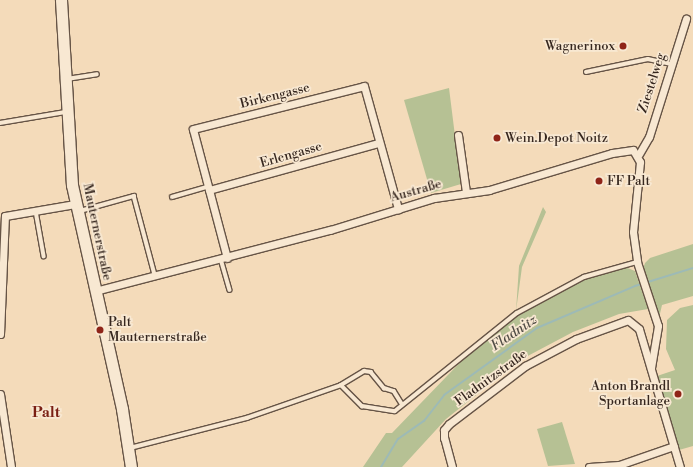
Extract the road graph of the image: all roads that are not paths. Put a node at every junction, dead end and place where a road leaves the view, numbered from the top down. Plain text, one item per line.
1 (61, 0) edge
2 (686, 19) dead end
3 (671, 64) junction
4 (586, 72) dead end
5 (97, 74) dead end
6 (64, 79) junction
7 (65, 112) junction
8 (0, 123) edge
9 (458, 135) dead end
10 (379, 143) junction
11 (639, 154) junction
12 (209, 188) junction
13 (466, 192) junction
14 (172, 197) dead end
15 (76, 208) junction
16 (398, 209) junction
17 (36, 211) junction
18 (3, 216) edge
19 (44, 256) dead end
20 (224, 258) junction
21 (638, 265) junction
22 (155, 275) junction
23 (230, 290) dead end
24 (95, 291) junction
25 (0, 334) edge
26 (651, 368) junction
27 (341, 385) junction
28 (0, 394) edge
29 (402, 404) junction
30 (674, 446) junction
31 (129, 449) junction
32 (10, 467) edge
33 (131, 467) edge
34 (452, 467) edge
35 (589, 467) edge
36 (680, 467) edge

1 - 6 street, Mauternerstraße
2 - 3 street, Ziestelweg
3 - 4 lane
3 - 11 street, Ziestelweg
5 - 6 lane
6 - 7 street, Mauternerstraße
7 - 8 lane
7 - 15 street, Mauternerstraße
9 - 13 street
10 - 12 street, Erlengasse
10 - 12 street, Birkengasse
10 - 16 street
11 - 13 street, Austraße
11 - 21 street
12 - 14 lane
12 - 20 street
13 - 16 street, Austraße
15 - 17 street
15 - 22 lane
15 - 24 street, Mauternerstraße
16 - 20 street, Austraße
17 - 18 street
17 - 19 lane
18 - 25 street
20 - 22 street, Austraße
20 - 23 lane
21 - 26 street
21 - 29 lane
22 - 24 street, Austraße
24 - 31 street, Mauternerstraße
26 - 30 street
26 - 34 street, Fladnitzstraße
27 - 29 lane
27 - 29 lane
27 - 31 lane
28 - 32 street
30 - 35 street
30 - 36 street
31 - 33 street, Mauternerstraße

